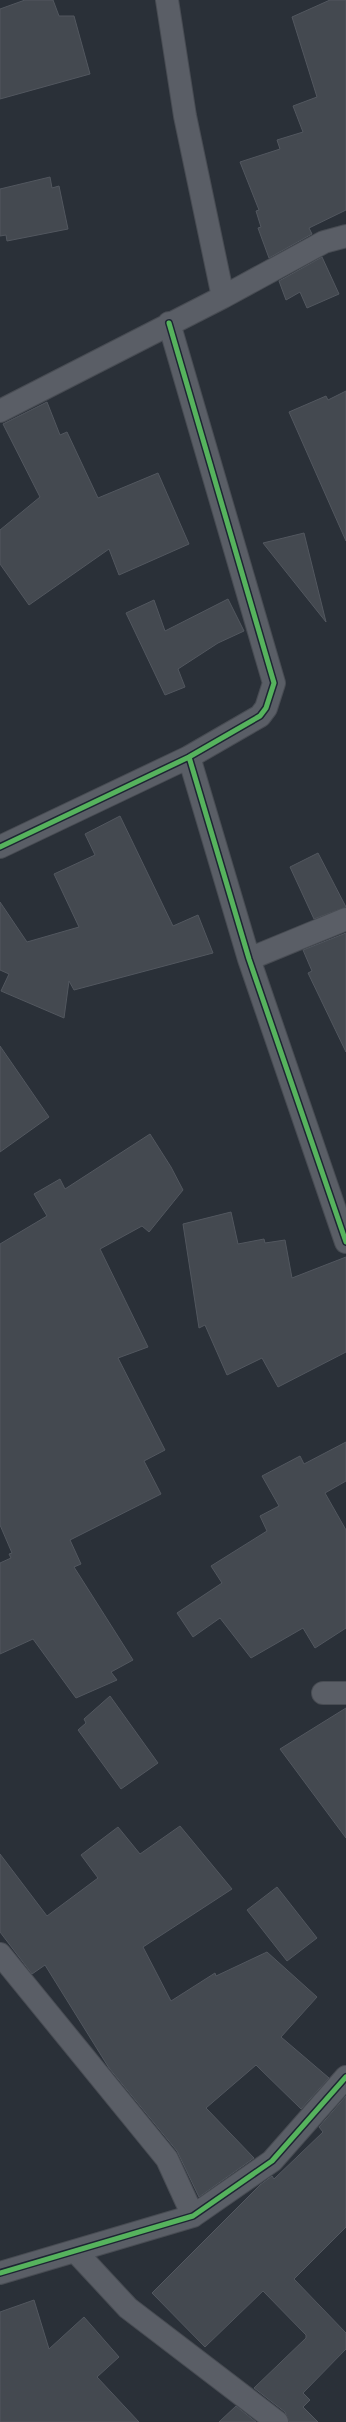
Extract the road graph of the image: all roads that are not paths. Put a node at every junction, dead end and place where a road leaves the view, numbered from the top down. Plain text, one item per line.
1 (167, 0) edge
2 (346, 236) edge
3 (223, 297) junction
4 (169, 323) junction
5 (0, 411) edge
6 (189, 757) junction
7 (0, 847) edge
8 (346, 919) edge
9 (249, 959) junction
10 (346, 1242) edge
11 (323, 1693) dead end
12 (346, 1693) edge
13 (0, 1954) edge
14 (346, 2077) edge
15 (193, 2216) junction
16 (76, 2252) junction
17 (0, 2273) edge
18 (278, 2422) edge

1 - 3 street
2 - 3 street
3 - 4 street
4 - 5 street
4 - 6 street
6 - 7 street
6 - 9 street
8 - 9 street
9 - 10 street
11 - 12 street
13 - 15 street
14 - 15 street
15 - 16 street
16 - 17 street
16 - 18 street

